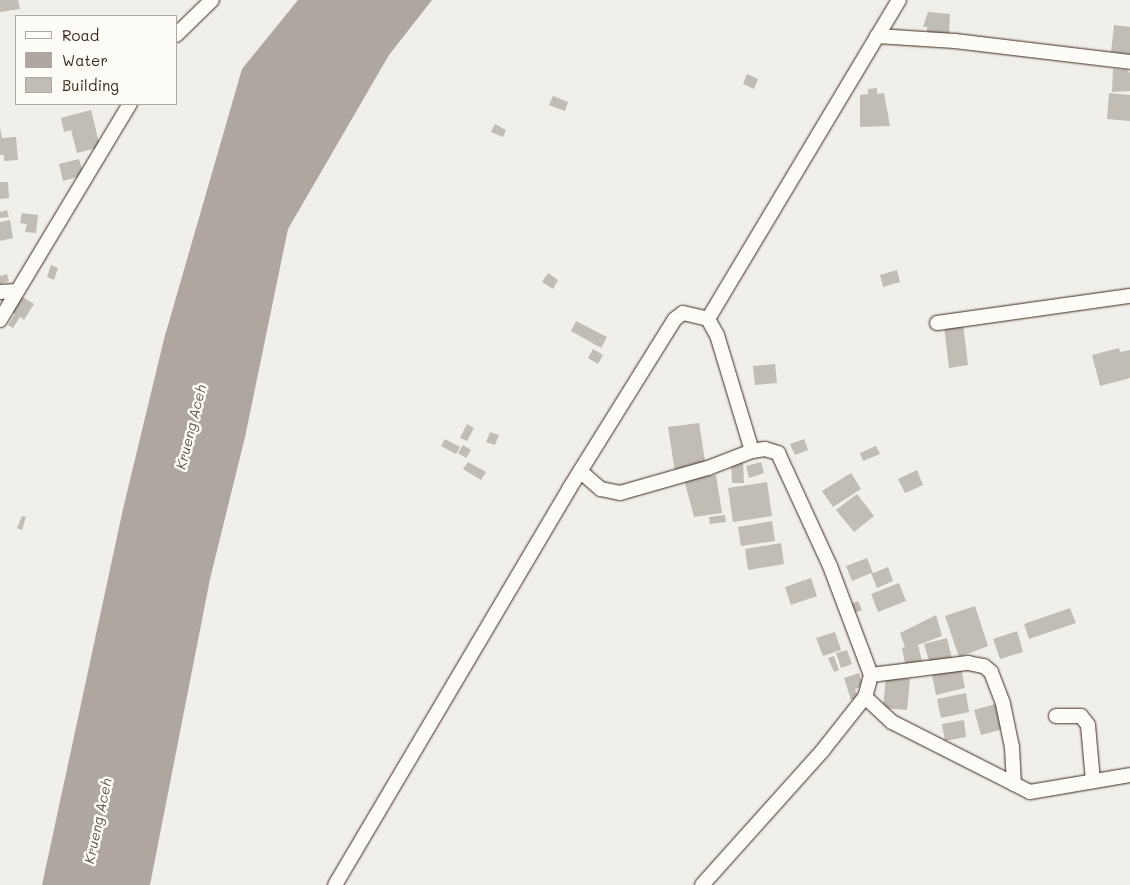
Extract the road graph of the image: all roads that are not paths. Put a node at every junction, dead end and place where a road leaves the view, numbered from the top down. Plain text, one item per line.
1 (212, 0) edge
2 (899, 0) edge
3 (178, 33) edge
4 (877, 36) junction
5 (1130, 62) edge
6 (129, 105) edge
7 (17, 291) junction
8 (0, 292) edge
9 (1130, 296) edge
10 (0, 320) edge
11 (708, 320) junction
12 (938, 323) dead end
13 (752, 451) junction
14 (580, 471) junction
15 (871, 675) junction
16 (865, 697) junction
17 (1056, 716) dead end
18 (1130, 775) edge
19 (1093, 781) junction
20 (1014, 784) junction
21 (335, 885) edge
22 (702, 885) edge

1 - 3 street
2 - 4 street
4 - 5 street
4 - 11 street
6 - 7 street
7 - 8 street
7 - 10 street
9 - 12 street
11 - 13 street
11 - 14 street
13 - 14 street
13 - 15 street
14 - 21 street
15 - 16 street
15 - 20 street
16 - 20 street
16 - 22 street
17 - 19 street
18 - 19 street
19 - 20 street

